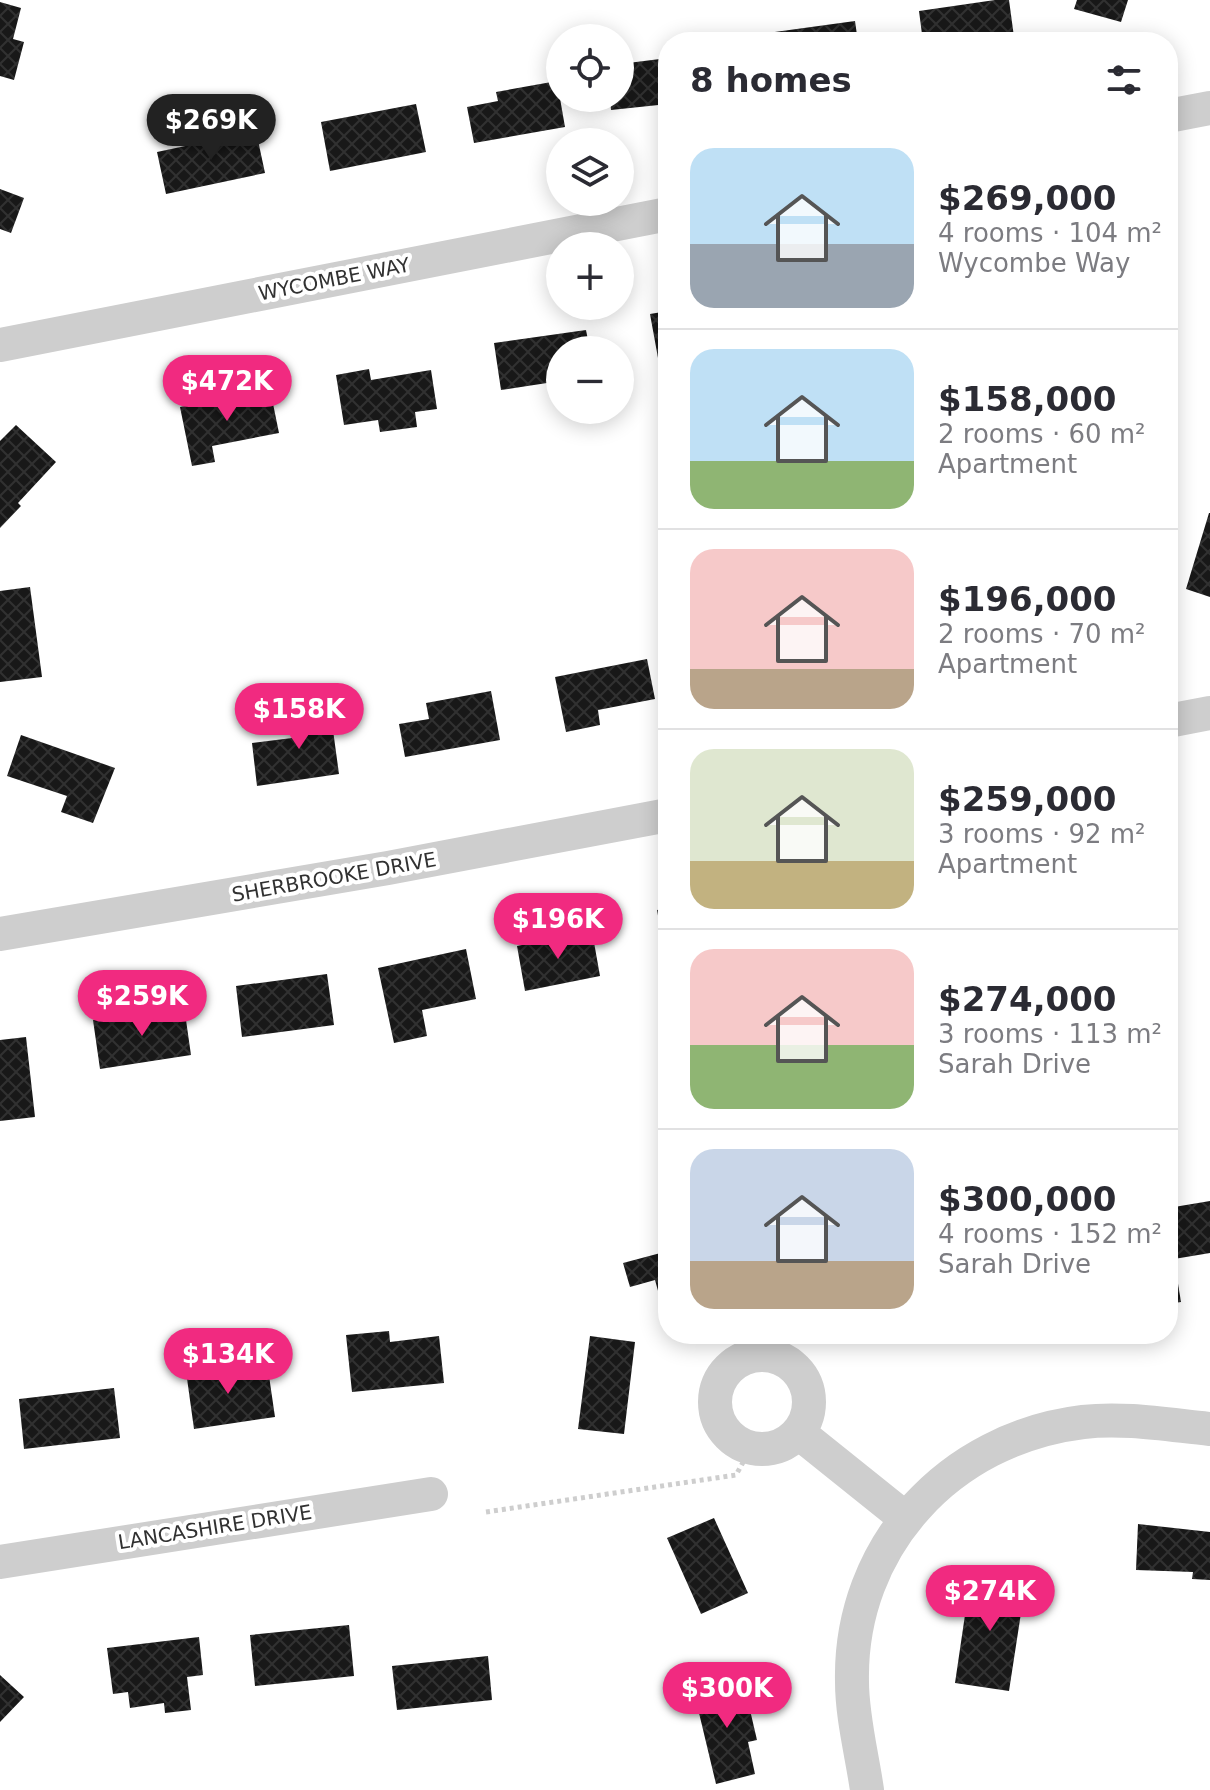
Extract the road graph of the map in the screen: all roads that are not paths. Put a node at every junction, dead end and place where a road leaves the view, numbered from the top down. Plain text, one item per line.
1 (1210, 108) edge
2 (1178, 114) edge
3 (658, 216) edge
4 (0, 345) edge
5 (1210, 713) edge
6 (1178, 719) edge
7 (658, 817) edge
8 (0, 934) edge
9 (1210, 1429) edge
10 (799, 1433) junction
11 (431, 1494) dead end
12 (905, 1518) junction
13 (0, 1562) edge
14 (867, 1790) edge

1 - 2 street
3 - 4 street, WYCOMBE WAY
5 - 6 street
7 - 8 street, SHERBROOKE DRIVE
9 - 12 street
10 - 10 street
10 - 12 street
11 - 13 street, LANCASHIRE DRIVE
12 - 14 street

